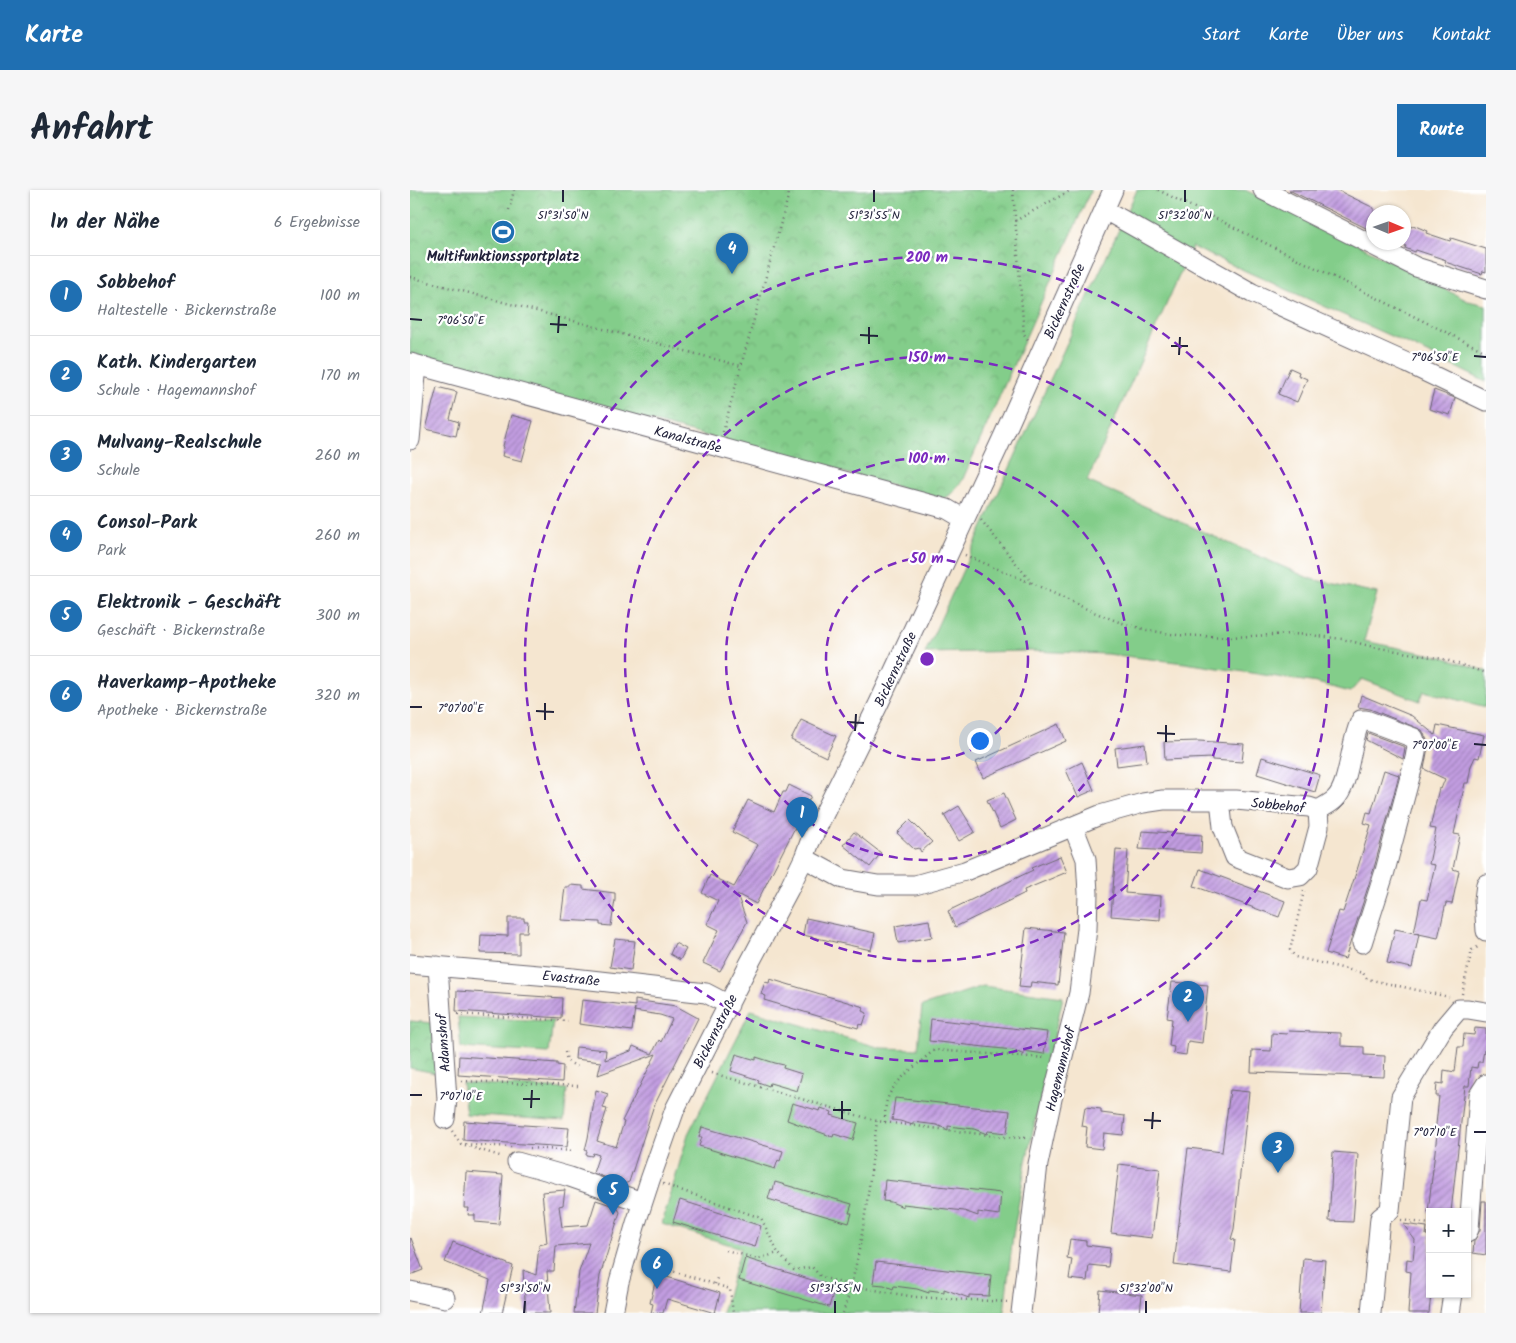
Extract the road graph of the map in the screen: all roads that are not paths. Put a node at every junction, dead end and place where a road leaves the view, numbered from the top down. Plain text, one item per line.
1 (1113, 190) edge
2 (1263, 190) edge
3 (1105, 210) junction
4 (1486, 290) edge
5 (413, 364) edge
6 (1486, 401) edge
7 (410, 440) edge
8 (967, 513) junction
9 (1220, 800) junction
10 (1318, 810) junction
11 (1073, 826) junction
12 (804, 858) junction
13 (1486, 884) edge
14 (1486, 931) edge
15 (1362, 942) dead end
16 (410, 964) edge
17 (438, 966) junction
18 (729, 1005) junction
19 (1486, 1012) edge
20 (1486, 1084) edge
21 (445, 1119) road end
22 (518, 1155) road end
23 (642, 1202) junction
24 (1471, 1208) edge
25 (410, 1291) edge
26 (445, 1298) dead end
27 (1452, 1298) edge
28 (1022, 1308) edge
29 (613, 1313) edge
30 (1371, 1313) edge
31 (1450, 1313) edge

1 - 3 street, Bickernstraße
2 - 4 street
3 - 6 street
3 - 8 street, Bickernstraße
5 - 7 street
5 - 8 street, Kanalstraße
8 - 12 street, Bickernstraße
9 - 10 street, Sobbehof
9 - 10 street, Sobbehof
9 - 11 street, Sobbehof
10 - 15 street
11 - 12 street, Sobbehof
11 - 28 street, Hagemannshof
12 - 18 street, Bickernstraße
13 - 14 street
16 - 17 street, Evastraße
17 - 18 street, Evastraße
17 - 21 street, Adamshof
18 - 23 street, Bickernstraße
19 - 30 street
20 - 24 street
22 - 23 street
23 - 29 street, Bickernstraße
25 - 26 street
27 - 31 street

